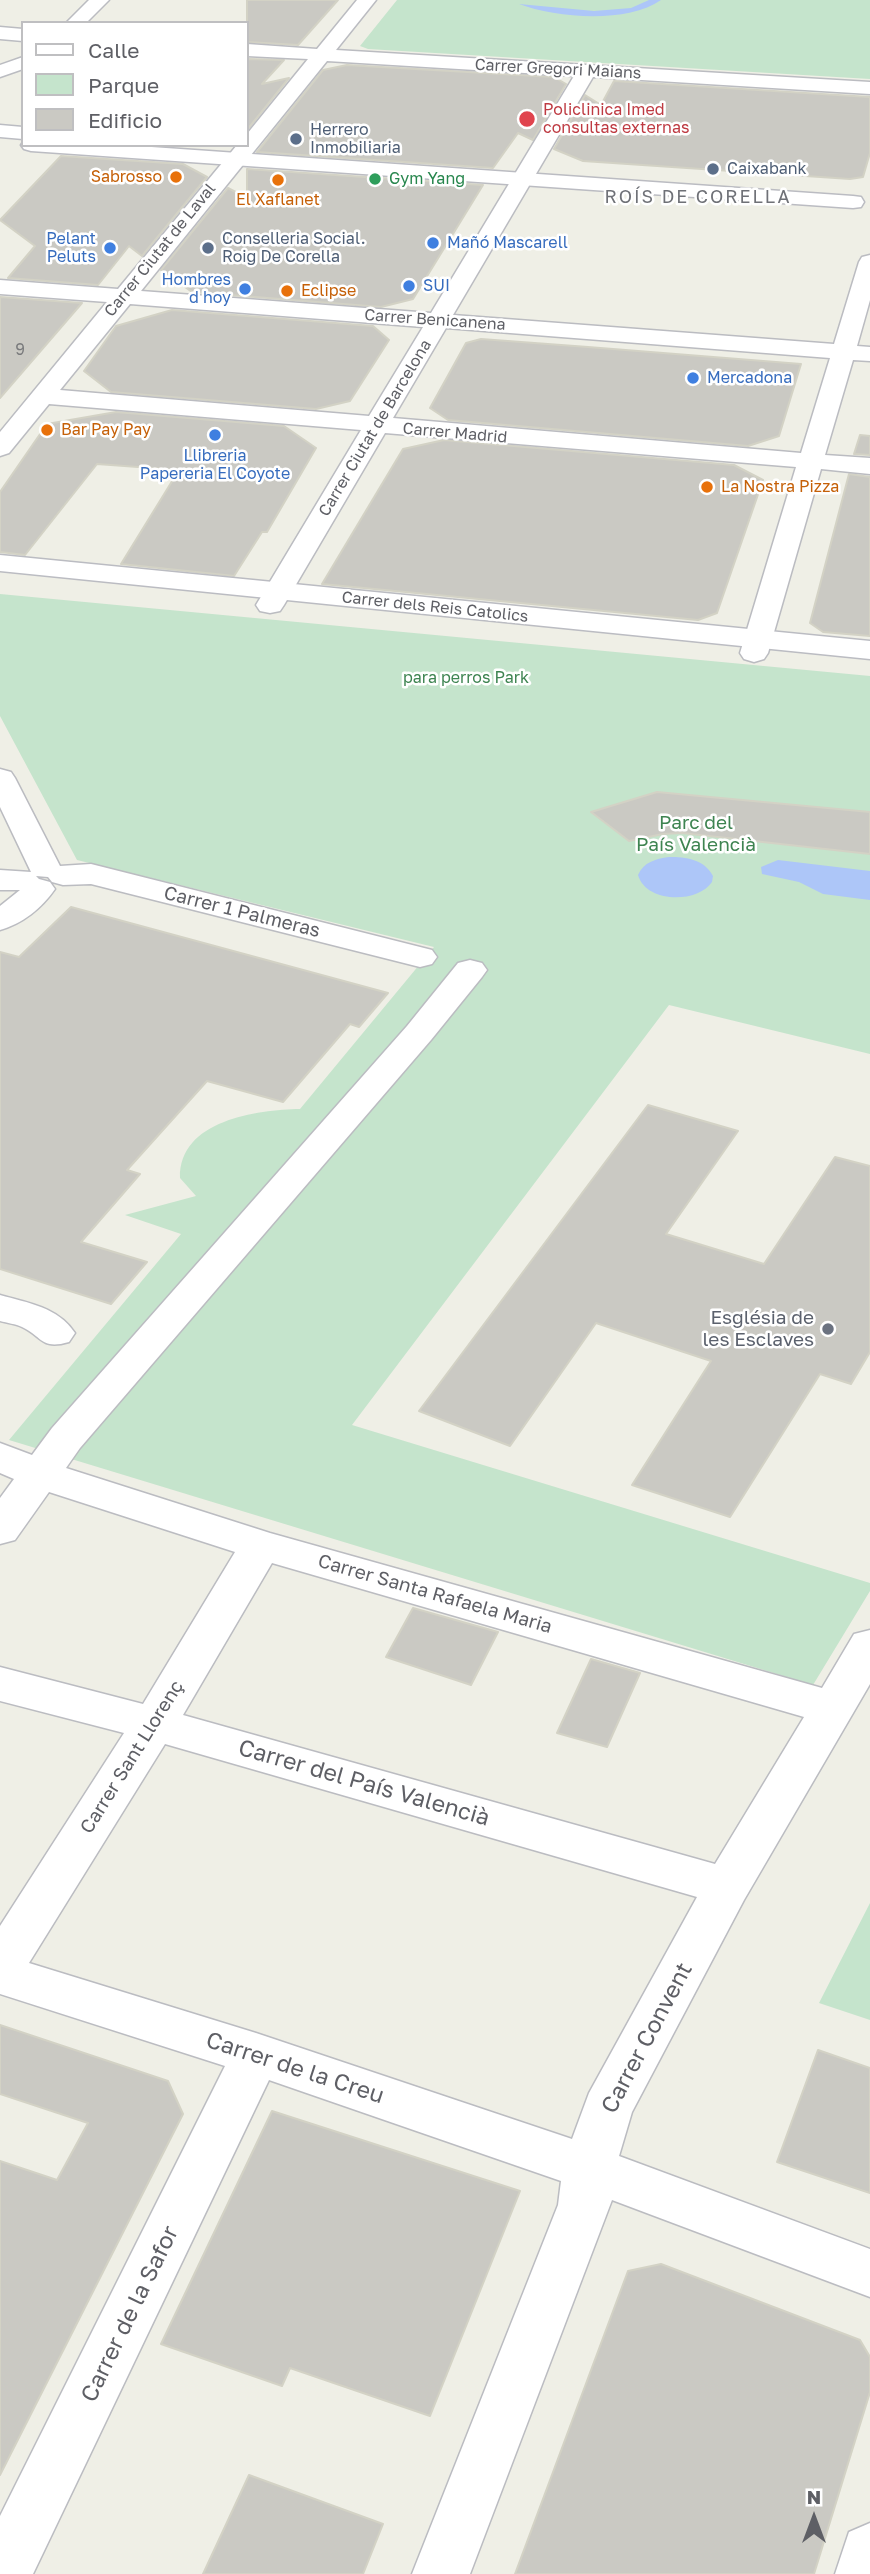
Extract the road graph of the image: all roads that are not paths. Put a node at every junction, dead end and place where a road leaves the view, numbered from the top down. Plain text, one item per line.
1 (100, 0) edge
2 (366, 0) edge
3 (77, 21) edge
4 (0, 33) edge
5 (21, 35) edge
6 (248, 50) edge
7 (323, 55) junction
8 (21, 64) edge
9 (587, 70) junction
10 (0, 71) edge
11 (870, 88) edge
12 (0, 131) edge
13 (21, 132) edge
14 (0, 143) edge
15 (248, 144) edge
16 (21, 145) edge
17 (83, 147) edge
18 (220, 147) edge
19 (245, 147) edge
20 (240, 153) junction
21 (527, 172) junction
22 (861, 197) edge
23 (870, 262) edge
24 (0, 287) edge
25 (122, 296) junction
26 (439, 321) junction
27 (844, 351) junction
28 (870, 354) edge
29 (40, 396) junction
30 (378, 426) junction
31 (0, 448) edge
32 (811, 461) junction
33 (870, 466) edge
34 (0, 564) edge
35 (0, 580) edge
36 (273, 598) junction
37 (756, 646) junction
38 (870, 650) edge
39 (870, 663) edge
40 (0, 778) edge
41 (35, 874) edge
42 (0, 920) edge
43 (0, 1308) edge
44 (55, 1333) dead end
45 (0, 1457) edge
46 (39, 1474) junction
47 (0, 1529) edge
48 (261, 1545) junction
49 (870, 1646) edge
50 (0, 1684) edge
51 (833, 1708) junction
52 (153, 1724) junction
53 (727, 1886) junction
54 (0, 1968) edge
55 (0, 1974) edge
56 (256, 2054) junction
57 (589, 2166) junction
58 (870, 2273) edge
59 (870, 2552) edge
60 (2, 2574) edge
61 (442, 2574) edge
62 (864, 2574) edge

1 - 3 street
2 - 7 street, Carrer Ciutat de Laval
4 - 5 street
6 - 7 street, Carrer Gregori Maians
7 - 9 street, Carrer Gregori Maians
7 - 15 street, Carrer Ciutat de Laval
8 - 10 street
9 - 11 street, Carrer Gregori Maians
9 - 21 street, Carrer Ciutat de Barcelona
12 - 13 street
14 - 16 street
17 - 20 street
18 - 20 street
19 - 20 street, Carrer Ciutat de Laval
20 - 21 street
20 - 25 street, Carrer Ciutat de Laval
21 - 22 street
21 - 26 street, Carrer Ciutat de Barcelona
23 - 27 street
24 - 25 street, Carrer Benicanena
25 - 26 street, Carrer Benicanena
25 - 29 street, Carrer Ciutat de Laval
26 - 27 street, Carrer Benicanena
26 - 30 street, Carrer Ciutat de Barcelona
27 - 28 street, Carrer Benicanena
27 - 32 street
29 - 30 street, Carrer Madrid
29 - 31 street, Carrer Ciutat de Laval
30 - 32 street, Carrer Madrid
30 - 36 street, Carrer Ciutat de Barcelona
32 - 33 street, Carrer Madrid
32 - 37 street
34 - 36 street, Carrer dels Reis Catolics
35 - 36 street, Carrer dels Reis Catolics
36 - 37 street, Carrer dels Reis Catolics
37 - 38 street, Carrer dels Reis Catolics
37 - 39 street, Carrer dels Reis Catolics
40 - 41 street
41 - 42 street
41 - 46 street, Carrer 1 Palmeras
43 - 44 street
45 - 46 street, Carrer Santa Rafaela Maria
46 - 47 street
46 - 48 street, Carrer Santa Rafaela Maria
48 - 51 street, Carrer Santa Rafaela Maria
48 - 52 street, Carrer Sant Llorenç
49 - 51 street, Carrer Convent
50 - 52 street, Carrer del País Valencià
51 - 53 street, Carrer Convent
52 - 53 street, Carrer del País Valencià
52 - 54 street, Carrer Sant Llorenç
53 - 57 street, Carrer Convent
55 - 56 street, Carrer de la Creu
56 - 57 street, Carrer de la Creu
56 - 60 street, Carrer de la Safor
57 - 58 street, Carrer de la Creu
57 - 61 street, Carrer Convent
59 - 62 street

